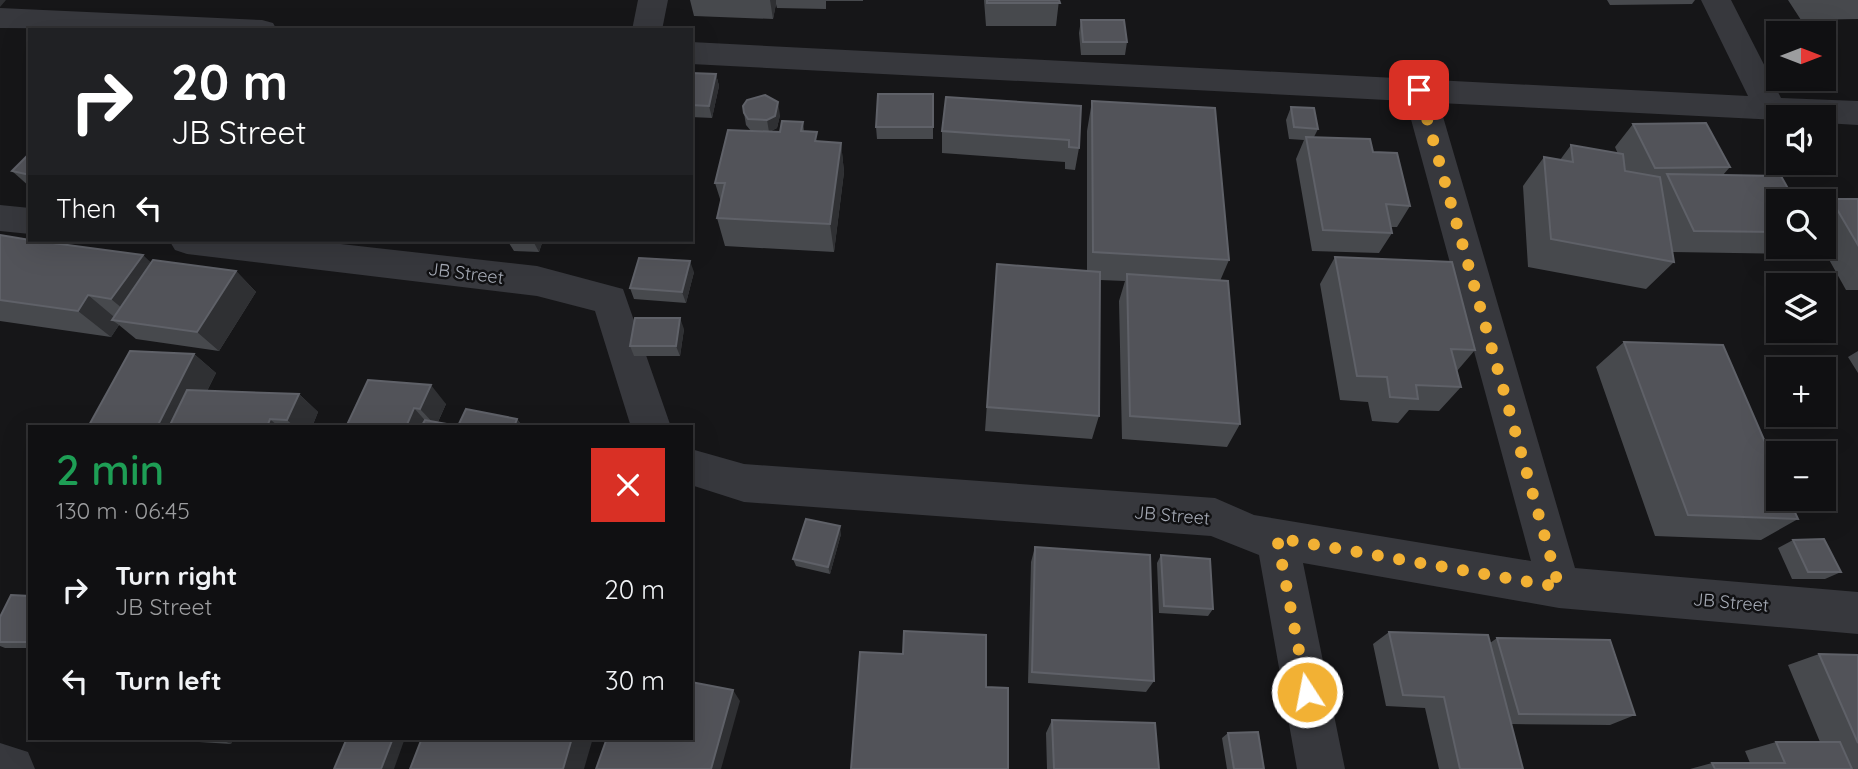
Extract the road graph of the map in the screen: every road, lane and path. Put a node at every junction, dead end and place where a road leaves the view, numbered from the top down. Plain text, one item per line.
1 (219, 0) edge
2 (653, 0) edge
3 (1716, 0) edge
4 (0, 18) edge
5 (204, 26) junction
6 (233, 28) edge
7 (647, 28) edge
8 (693, 53) edge
9 (1419, 90) junction
10 (1769, 105) edge
11 (1766, 107) edge
12 (1836, 112) edge
13 (1858, 113) edge
14 (0, 218) edge
15 (28, 221) edge
16 (204, 242) edge
17 (650, 425) edge
18 (693, 468) edge
19 (1277, 538) junction
20 (1559, 587) junction
21 (1858, 613) edge
22 (0, 767) edge
23 (11, 769) edge
24 (1321, 769) edge

1 - 5 street
2 - 7 street
3 - 10 street
4 - 5 street
5 - 6 street
8 - 9 street
9 - 11 street
9 - 20 street
12 - 13 street
14 - 15 street
16 - 17 street, JB Street
18 - 19 street, JB Street
19 - 20 street, JB Street
19 - 24 street
20 - 21 street, JB Street
22 - 23 street

